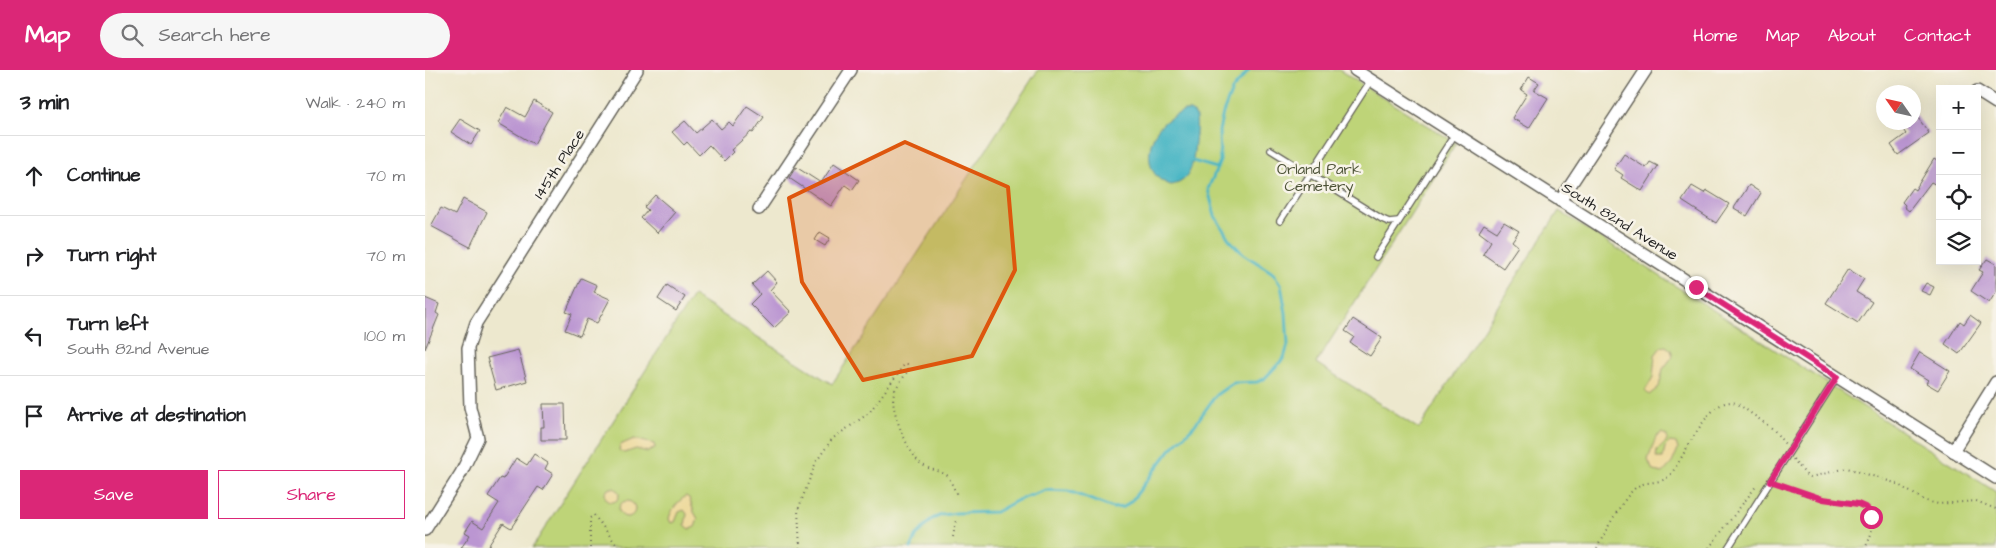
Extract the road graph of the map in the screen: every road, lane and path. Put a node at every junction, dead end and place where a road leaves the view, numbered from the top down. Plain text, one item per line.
1 (637, 70) edge
2 (851, 70) edge
3 (1355, 70) edge
4 (1645, 70) edge
5 (1371, 80) junction
6 (1981, 94) edge
7 (1996, 103) edge
8 (1455, 134) junction
9 (1271, 150) dead end
10 (1311, 174) junction
11 (1560, 201) junction
12 (759, 209) dead end
13 (1280, 220) dead end
14 (1398, 221) junction
15 (1376, 257) dead end
16 (1837, 377) junction
17 (1996, 382) edge
18 (1953, 451) junction
19 (1996, 478) edge
20 (1770, 481) junction
21 (958, 497) dead end
22 (956, 520) dead end
23 (425, 530) edge
24 (953, 537) dead end
25 (590, 548) edge
26 (619, 548) edge
27 (799, 548) edge
28 (1709, 548) edge
29 (1728, 548) edge
30 (1865, 548) edge

1 - 23 street, 145th Place
2 - 12 street
3 - 5 street, South 82nd Avenue
4 - 11 street
5 - 8 street, South 82nd Avenue
5 - 10 lane
6 - 7 street
8 - 11 street, South 82nd Avenue
8 - 14 lane
9 - 10 lane
10 - 13 lane
10 - 14 lane
11 - 16 street, South 82nd Avenue
14 - 15 lane
16 - 18 street, South 82nd Avenue
16 - 20 lane
17 - 18 street
18 - 19 street, South 82nd Avenue
20 - 28 path
20 - 29 lane
20 - 30 path
21 - 27 path
22 - 24 path
25 - 26 path

